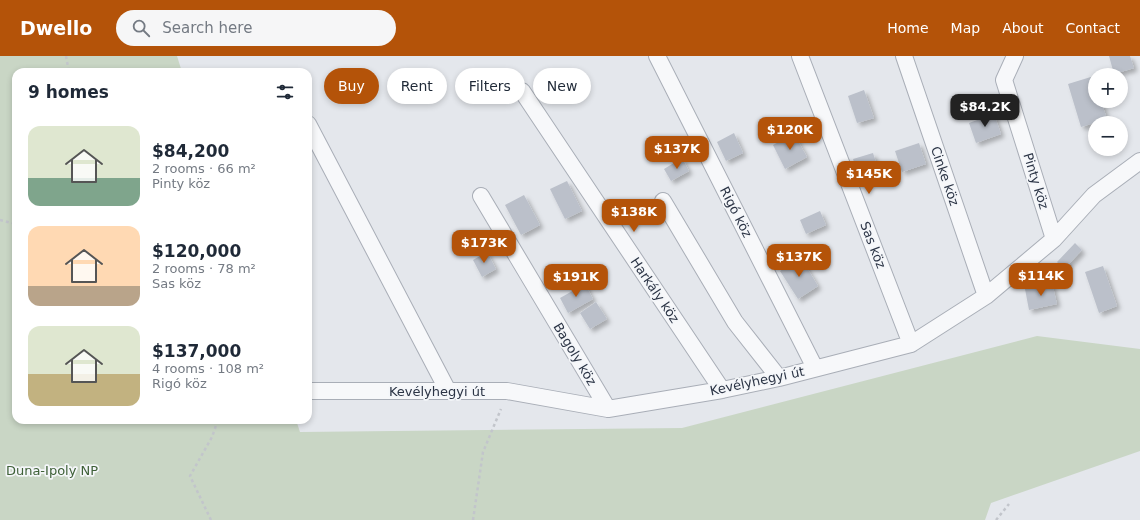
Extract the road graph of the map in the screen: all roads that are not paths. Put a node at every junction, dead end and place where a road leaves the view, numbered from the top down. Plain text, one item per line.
1 (657, 56) edge
2 (800, 56) edge
3 (904, 56) edge
4 (1015, 56) edge
5 (525, 95) edge
6 (312, 132) edge
7 (1140, 161) edge
8 (481, 196) dead end
9 (663, 201) dead end
10 (1054, 239) junction
11 (986, 296) junction
12 (911, 344) junction
13 (815, 368) junction
14 (779, 378) junction
15 (722, 390) junction
16 (312, 391) edge
17 (448, 391) junction
18 (608, 409) junction

1 - 13 street, Rigó köz
2 - 12 street, Sas köz
3 - 11 street, Cinke köz
4 - 10 street, Pinty köz
5 - 15 street, Harkály köz
6 - 17 street
7 - 10 street, Kevélyhegyi út
8 - 18 street, Bagoly köz
9 - 14 street
10 - 11 street, Kevélyhegyi út
11 - 12 street, Kevélyhegyi út
12 - 13 street, Kevélyhegyi út
13 - 14 street, Kevélyhegyi út
14 - 15 street, Kevélyhegyi út
15 - 18 street, Kevélyhegyi út
16 - 17 street, Kevélyhegyi út
17 - 18 street, Kevélyhegyi út

